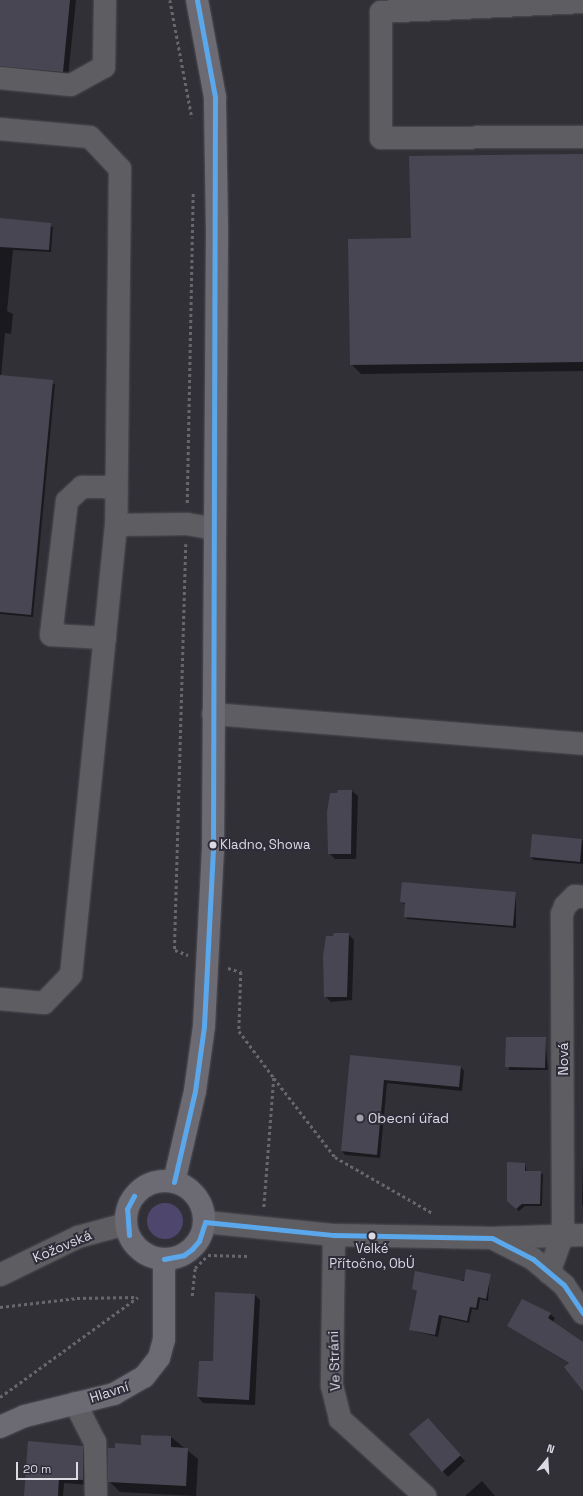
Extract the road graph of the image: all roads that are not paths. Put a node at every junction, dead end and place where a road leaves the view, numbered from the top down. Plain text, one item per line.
1 (105, 0) edge
2 (197, 0) edge
3 (583, 2) edge
4 (0, 78) edge
5 (0, 129) edge
6 (583, 136) edge
7 (116, 487) junction
8 (116, 525) junction
9 (214, 529) junction
10 (105, 638) junction
11 (213, 714) junction
12 (583, 744) edge
13 (583, 897) edge
14 (0, 999) edge
15 (174, 1182) junction
16 (205, 1222) junction
17 (126, 1224) junction
18 (573, 1234) edge
19 (334, 1235) junction
20 (492, 1238) junction
21 (164, 1259) junction
22 (549, 1273) junction
23 (0, 1275) edge
24 (583, 1312) edge
25 (75, 1403) junction
26 (0, 1427) edge
27 (96, 1496) edge
28 (425, 1496) edge

1 - 4 street
2 - 9 main road
3 - 6 street
5 - 7 street
7 - 8 street
7 - 10 street
8 - 9 street
8 - 10 street
9 - 11 main road
10 - 14 street
11 - 12 street
11 - 15 main road
13 - 18 street, Nová
15 - 16 main road
15 - 17 main road
16 - 19 street
16 - 21 main road
17 - 21 main road
17 - 23 street, Kožovská
18 - 20 street
18 - 22 street
19 - 20 street
19 - 28 street, Ve Stráni
20 - 22 street
21 - 25 main road, Hlavní
22 - 24 street
25 - 26 main road, Hlavní
25 - 27 street

